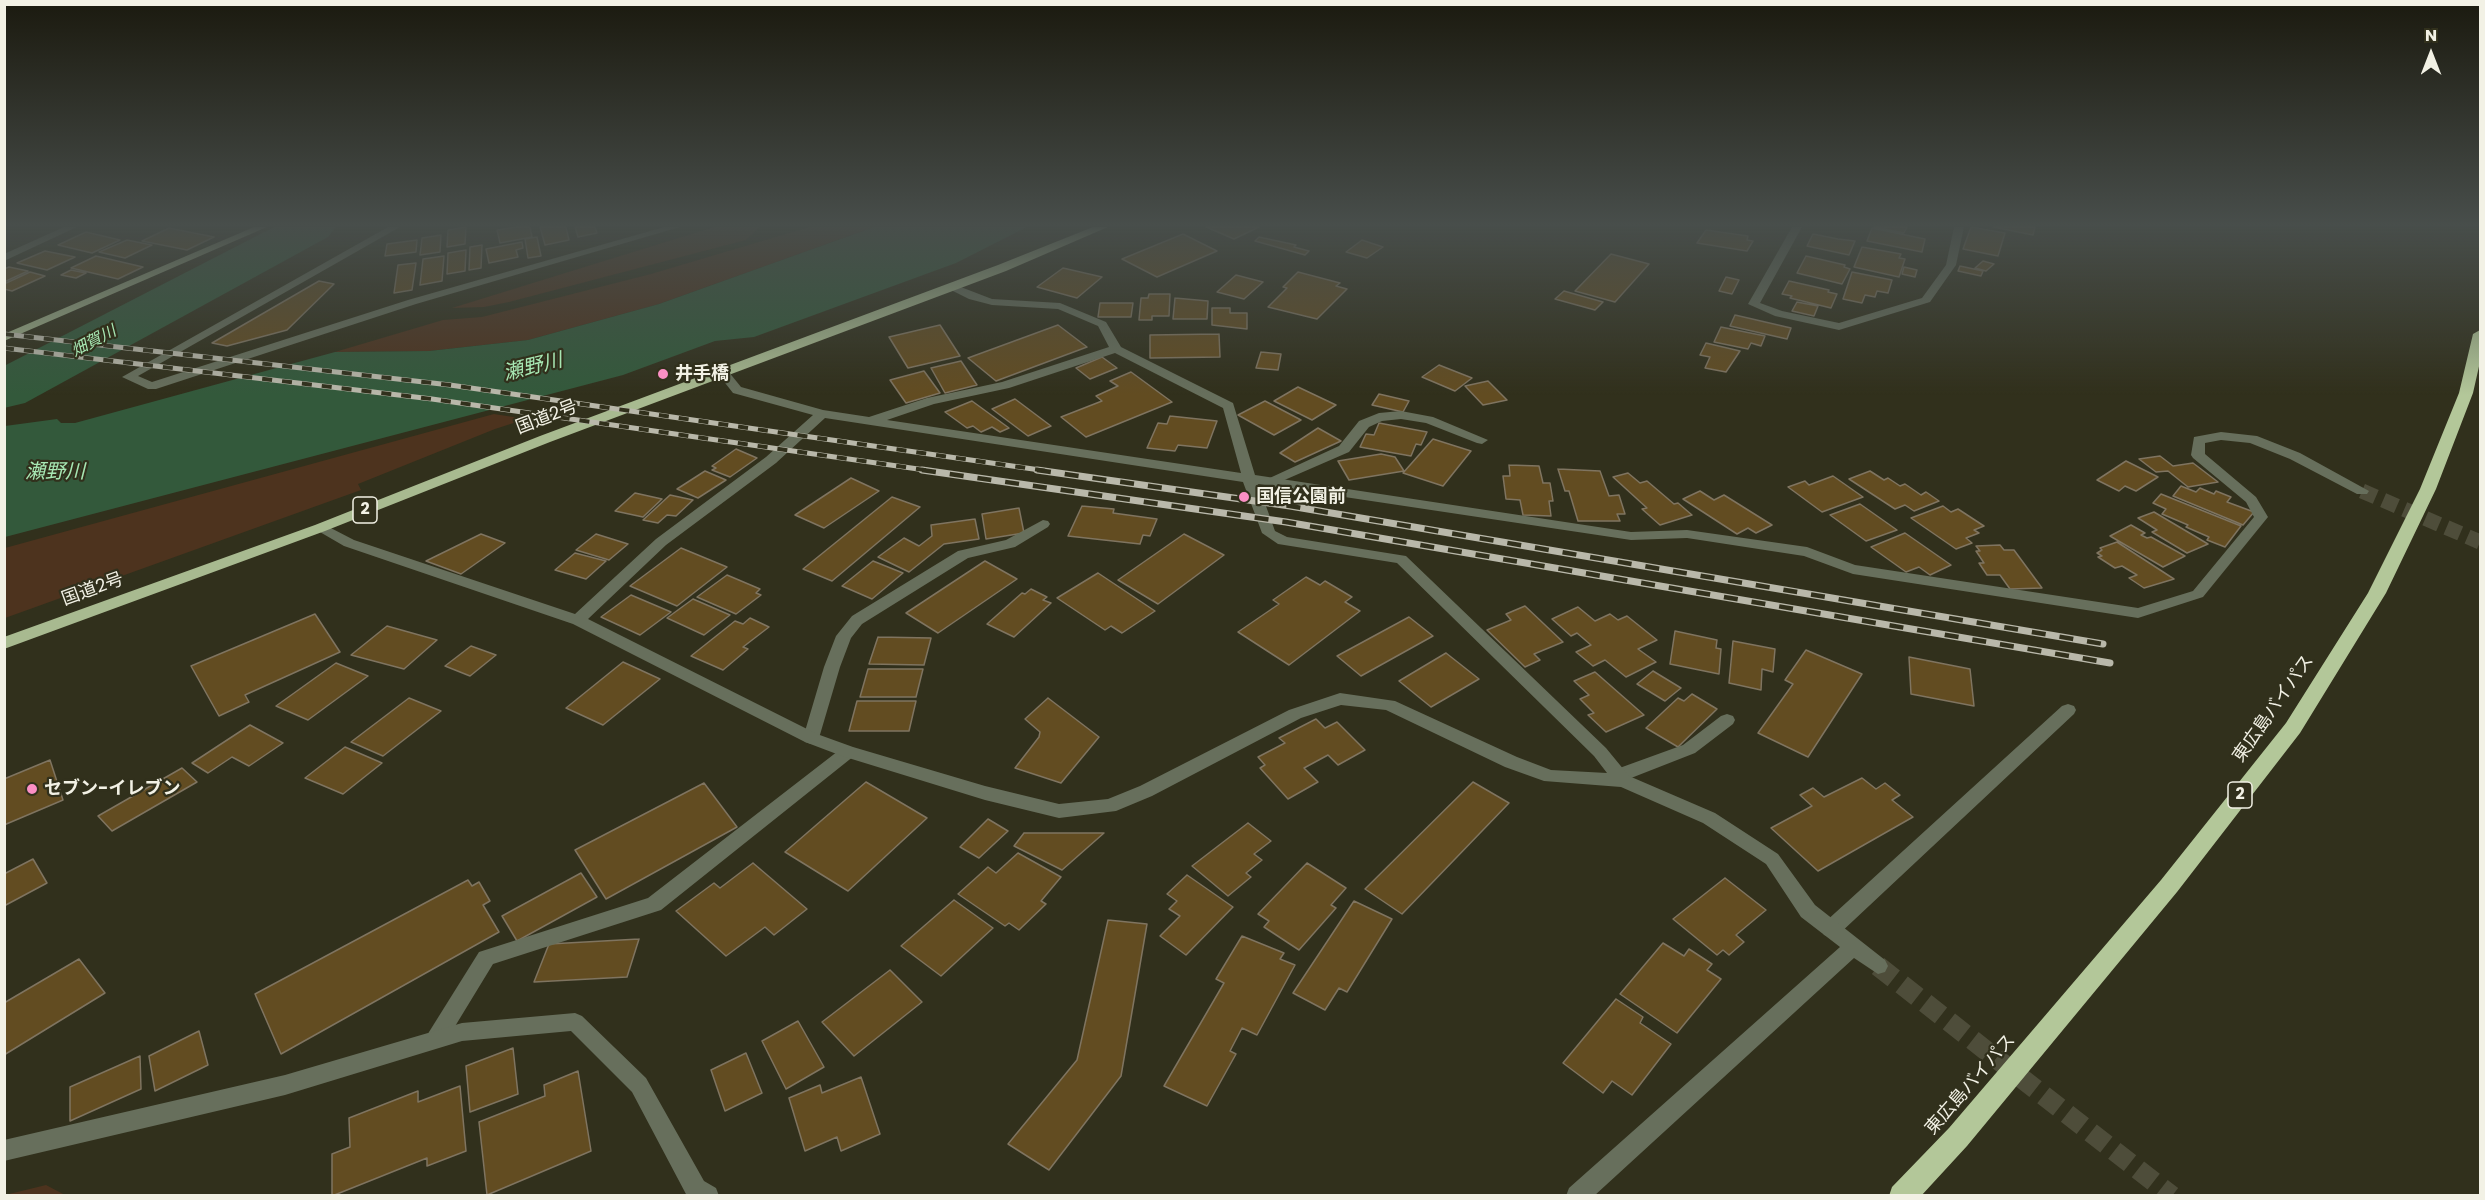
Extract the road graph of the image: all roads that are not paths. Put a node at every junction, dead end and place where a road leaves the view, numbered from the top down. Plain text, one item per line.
1 (132, 283) edge
2 (295, 283) edge
3 (479, 283) edge
4 (963, 283) edge
5 (1766, 283) edge
6 (1938, 283) edge
7 (953, 287) junction
8 (2481, 334) edge
9 (4, 338) edge
10 (1116, 349) junction
11 (724, 374) junction
12 (822, 414) junction
13 (871, 421) junction
14 (1482, 440) dead end
15 (1249, 479) junction
16 (1268, 482) junction
17 (2362, 491) tunnel mouth
18 (1044, 524) dead end
19 (320, 528) junction
20 (578, 620) junction
21 (4, 643) edge
22 (2068, 710) dead end
23 (1727, 720) dead end
24 (811, 738) junction
25 (848, 752) junction
26 (1621, 778) junction
27 (1831, 929) junction
28 (1853, 947) junction
29 (1878, 966) tunnel mouth
30 (436, 1039) junction
31 (4, 1151) edge
32 (708, 1196) edge
33 (1577, 1196) edge
34 (1902, 1196) edge

1 - 9 main road
2 - 3 street
4 - 7 highway, 国道2号 / 2
5 - 6 street
7 - 10 street
7 - 11 highway, 国道2号 / 2
8 - 34 highway, 東広島バイパス / 2
10 - 13 street
10 - 15 street
11 - 12 street
11 - 19 highway, 国道2号 / 2
12 - 13 street
12 - 20 street
13 - 15 street
14 - 16 street
15 - 16 street
15 - 26 street
16 - 17 street
18 - 24 street
19 - 20 street
19 - 21 highway, 国道2号 / 2
20 - 24 street
22 - 27 street
23 - 26 street
24 - 25 street
25 - 26 street
25 - 30 street
26 - 27 street
27 - 28 street
28 - 29 street
28 - 33 street
30 - 31 street
30 - 32 street

